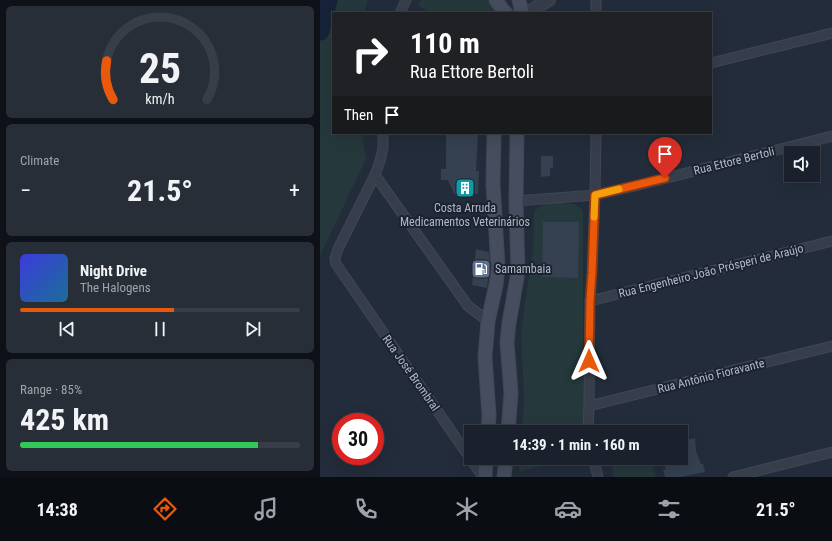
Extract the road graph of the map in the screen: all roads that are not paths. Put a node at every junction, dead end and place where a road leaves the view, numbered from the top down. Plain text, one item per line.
1 (406, 0) edge
2 (496, 0) edge
3 (519, 0) edge
4 (549, 0) edge
5 (596, 0) edge
6 (400, 12) edge
7 (496, 12) edge
8 (505, 12) edge
9 (522, 12) edge
10 (529, 12) edge
11 (596, 12) edge
12 (832, 33) edge
13 (712, 63) edge
14 (383, 134) edge
15 (494, 134) edge
16 (517, 134) edge
17 (596, 134) edge
18 (832, 136) edge
19 (375, 175) junction
20 (595, 195) junction
21 (516, 201) junction
22 (832, 242) edge
23 (590, 301) junction
24 (488, 322) junction
25 (832, 346) edge
26 (589, 406) junction
27 (488, 425) edge
28 (509, 425) edge
29 (588, 425) edge
30 (832, 452) edge
31 (485, 465) edge
32 (505, 465) edge
33 (595, 465) edge
34 (484, 477) edge
35 (504, 477) edge
36 (598, 477) edge
37 (733, 477) edge

1 - 6 street
2 - 7 main road
2 - 8 main road
3 - 9 main road
4 - 10 street
5 - 11 street
12 - 13 street
14 - 19 street
15 - 24 main road
16 - 21 main road
17 - 20 street
18 - 20 street, Rua Ettore Bertoli
19 - 24 street
19 - 34 street, Rua José Brombral
20 - 21 street, Rua Ettore Bertoli
20 - 23 street
21 - 28 main road
22 - 23 street, Rua Engenheiro João Prósperi de Araújo
23 - 26 street
24 - 27 main road
25 - 26 street, Rua Antônio Fioravante
26 - 29 street
30 - 37 street
31 - 34 main road
32 - 35 main road
33 - 36 street

